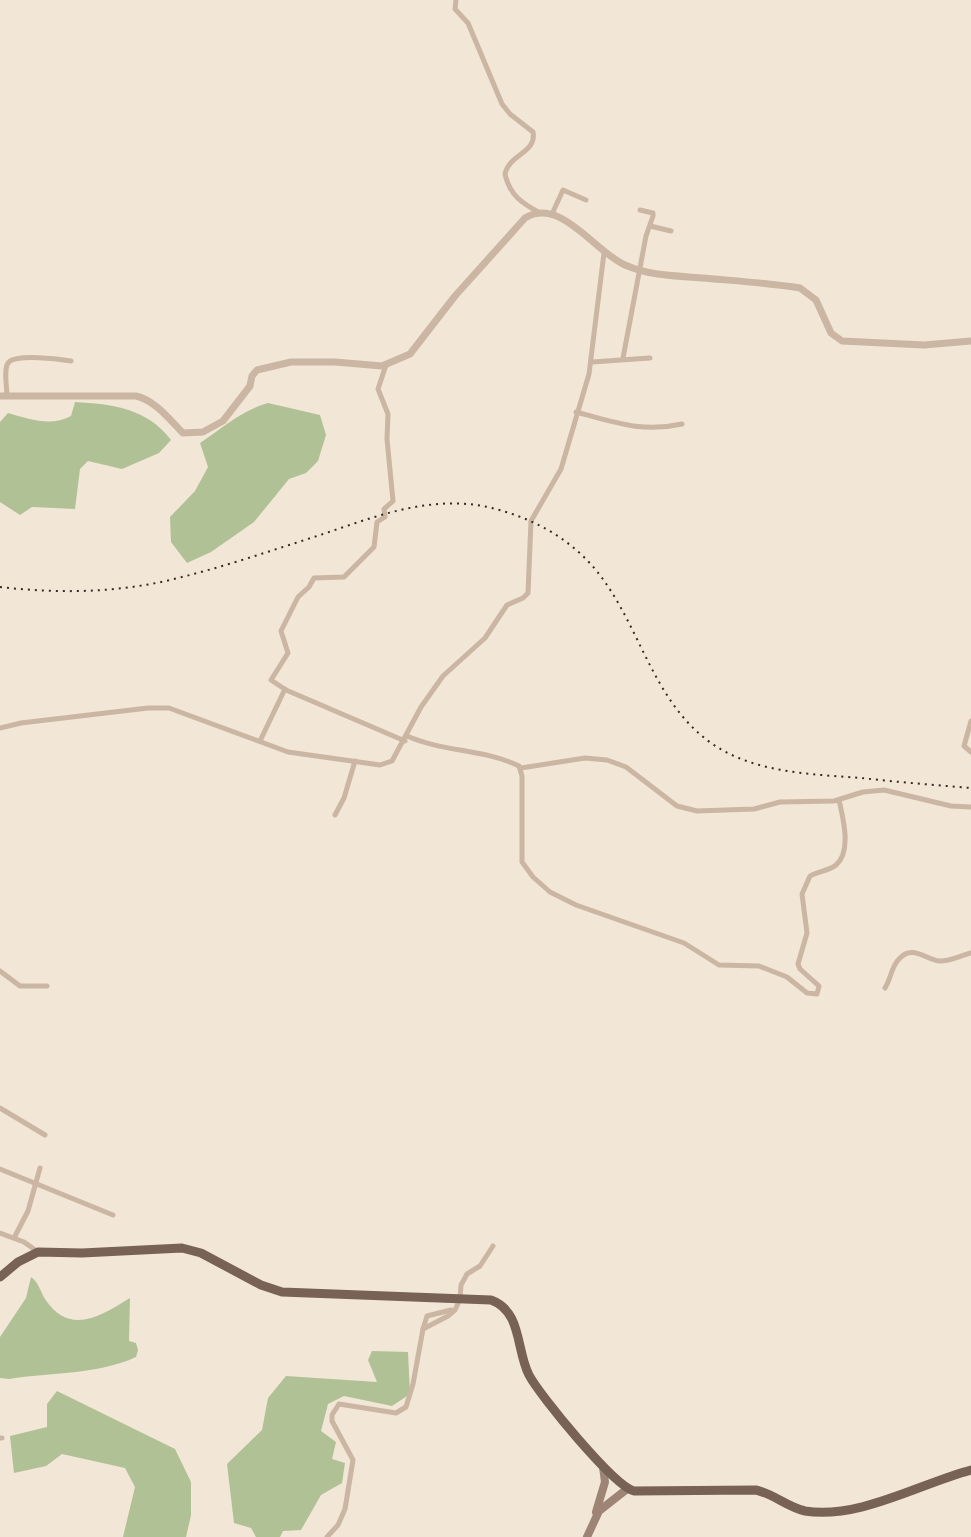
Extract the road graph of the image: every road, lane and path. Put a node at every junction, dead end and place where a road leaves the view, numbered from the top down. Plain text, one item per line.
1 (456, 0) edge
2 (586, 200) dead end
3 (640, 210) dead end
4 (540, 212) junction
5 (552, 215) junction
6 (650, 226) junction
7 (671, 231) dead end
8 (604, 253) junction
9 (641, 272) junction
10 (971, 341) edge
11 (623, 358) junction
12 (650, 358) dead end
13 (71, 360) dead end
14 (592, 362) junction
15 (386, 365) junction
16 (3, 396) edge
17 (576, 412) junction
18 (682, 424) dead end
19 (285, 689) junction
20 (971, 721) edge
21 (0, 729) edge
22 (406, 738) junction
23 (260, 741) junction
24 (971, 752) edge
25 (355, 761) junction
26 (521, 768) junction
27 (839, 800) junction
28 (971, 807) edge
29 (335, 815) dead end
30 (971, 953) edge
31 (0, 971) edge
32 (47, 986) dead end
33 (885, 988) dead end
34 (0, 1108) edge
35 (44, 1135) dead end
36 (40, 1168) dead end
37 (0, 1169) edge
38 (36, 1184) junction
39 (113, 1215) dead end
40 (0, 1233) edge
41 (15, 1238) junction
42 (492, 1246) dead end
43 (38, 1252) junction
44 (0, 1278) edge
45 (458, 1303) junction
46 (602, 1464) junction
47 (971, 1470) edge
48 (627, 1489) junction
49 (595, 1518) junction
50 (327, 1537) edge
51 (587, 1537) edge

1 - 4 street
2 - 5 street
3 - 6 street
4 - 5 street
4 - 15 street
5 - 8 street
6 - 7 street
6 - 9 street
8 - 9 street
8 - 14 street
9 - 10 street
9 - 11 street
11 - 12 street
11 - 14 street
13 - 16 street
14 - 17 street
15 - 16 street
15 - 19 street
17 - 18 street
17 - 22 street
19 - 22 street
19 - 23 street
20 - 24 street
21 - 23 street
22 - 25 street
22 - 26 street
23 - 25 street
25 - 29 street
26 - 27 street
26 - 27 street
27 - 28 street
30 - 33 street
31 - 32 street
34 - 35 street
36 - 38 street
37 - 38 street
38 - 39 street
38 - 41 street
40 - 41 street
41 - 43 street
42 - 45 street
43 - 44 main road
43 - 45 main road
45 - 46 main road
45 - 50 street
46 - 48 main road
46 - 49 main road
47 - 48 main road
48 - 49 main road
49 - 51 main road

